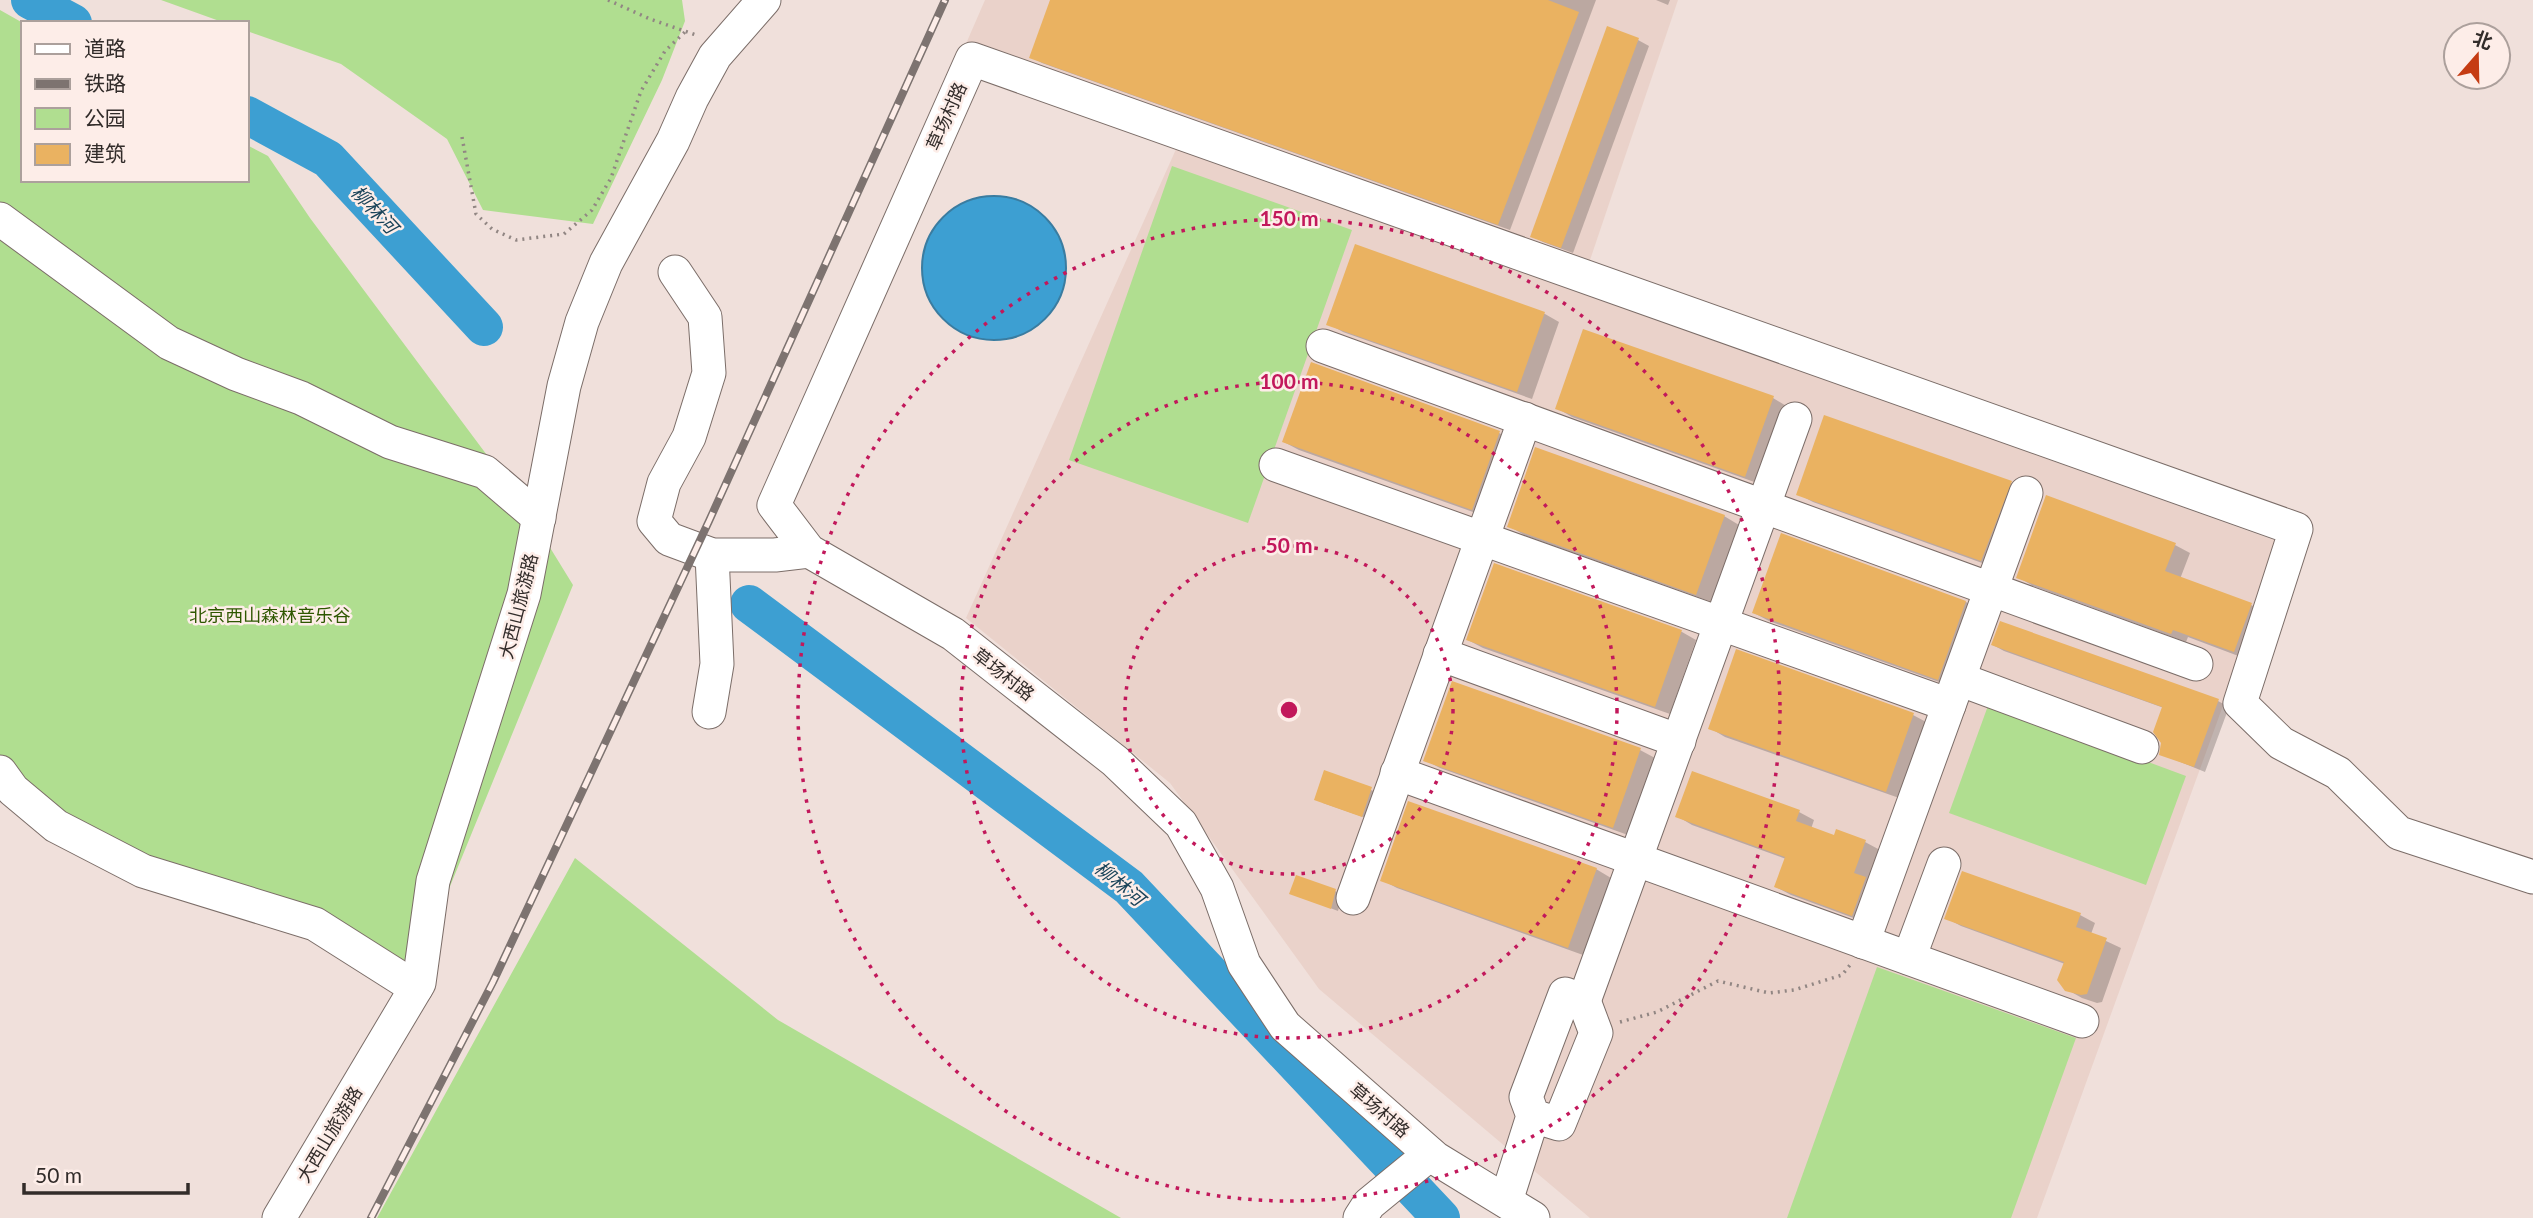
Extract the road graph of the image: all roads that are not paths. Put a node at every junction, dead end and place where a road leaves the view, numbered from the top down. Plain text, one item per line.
1 (764, 0) edge
2 (0, 219) edge
3 (675, 272) dead end
4 (1323, 346) dead end
5 (1525, 419) junction
6 (1795, 419) dead end
7 (1276, 466) dead end
8 (2026, 493) dead end
9 (1763, 507) junction
10 (539, 518) junction
11 (1482, 539) junction
12 (809, 551) junction
13 (712, 555) junction
14 (1991, 589) junction
15 (1721, 624) junction
16 (1440, 654) junction
17 (2196, 664) dead end
18 (1954, 692) junction
19 (709, 712) dead end
20 (1678, 741) junction
21 (2142, 747) dead end
22 (0, 772) edge
23 (1397, 773) junction
24 (1636, 859) junction
25 (1944, 864) dead end
26 (2533, 877) edge
27 (1353, 898) dead end
28 (1863, 942) junction
29 (1909, 958) junction
30 (416, 988) junction
31 (1589, 1015) junction
32 (2082, 1021) dead end
33 (1533, 1116) junction
34 (1424, 1158) junction
35 (1520, 1210) edge
36 (1365, 1211) edge
37 (279, 1218) edge

1 - 10 street, 大西山旅游路
2 - 10 street
3 - 13 street
4 - 5 street
5 - 9 street
5 - 11 street
6 - 9 street
7 - 11 street
8 - 14 street
9 - 14 street
9 - 15 street
10 - 30 street, 大西山旅游路
11 - 15 street
11 - 16 street
12 - 13 street
12 - 26 street, 草场村路
12 - 34 street, 草场村路
13 - 19 street
14 - 17 street
14 - 18 street
15 - 18 street
15 - 20 street
16 - 20 street
16 - 23 street
18 - 21 street
18 - 28 street
20 - 24 street
22 - 30 street
23 - 24 street
23 - 27 street
24 - 28 street
24 - 31 street
25 - 29 street
28 - 29 street
29 - 32 street
30 - 37 street, 大西山旅游路
31 - 33 street
31 - 33 street
33 - 35 street
34 - 35 street, 草场村路
34 - 36 street

